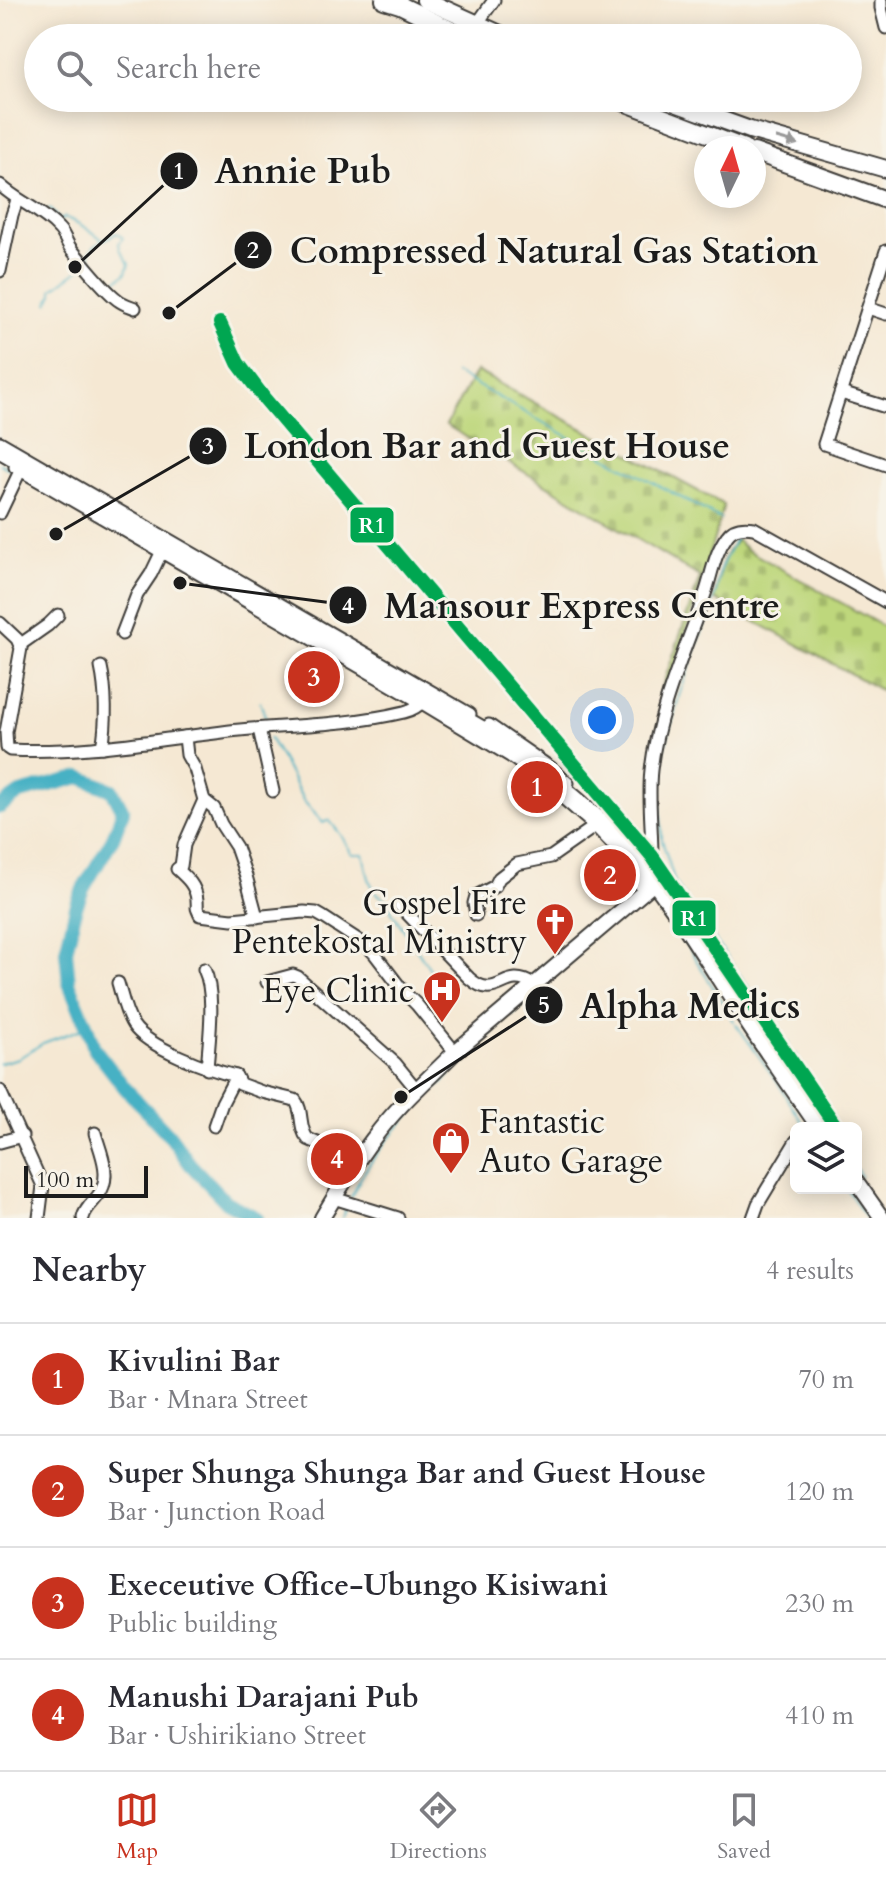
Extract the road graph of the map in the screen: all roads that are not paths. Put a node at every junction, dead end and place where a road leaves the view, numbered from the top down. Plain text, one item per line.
1 (384, 0) edge
2 (425, 0) edge
3 (494, 0) edge
4 (881, 1) edge
5 (453, 24) edge
6 (461, 24) edge
7 (477, 24) edge
8 (886, 28) edge
9 (650, 112) edge
10 (700, 112) edge
11 (713, 136) edge
12 (766, 156) edge
13 (886, 169) edge
14 (0, 185) edge
15 (17, 200) junction
16 (886, 200) edge
17 (886, 251) edge
18 (0, 271) edge
19 (135, 308) dead end
20 (868, 308) junction
21 (886, 314) edge
22 (841, 393) junction
23 (886, 407) edge
24 (0, 442) edge
25 (0, 451) edge
26 (0, 458) edge
27 (886, 465) edge
28 (20, 471) junction
29 (0, 513) edge
30 (162, 549) junction
31 (886, 602) edge
32 (58, 615) dead end
33 (0, 623) edge
34 (122, 634) dead end
35 (21, 644) junction
36 (101, 667) dead end
37 (424, 699) junction
38 (259, 729) junction
39 (185, 737) junction
40 (102, 747) junction
41 (273, 791) dead end
42 (204, 800) junction
43 (598, 824) junction
44 (649, 878) junction
45 (400, 906) dead end
46 (476, 915) dead end
47 (257, 917) junction
48 (204, 969) dead end
49 (267, 982) dead end
50 (118, 983) dead end
51 (533, 985) junction
52 (455, 1052) junction
53 (207, 1069) junction
54 (236, 1076) junction
55 (417, 1090) junction
56 (0, 1091) edge
57 (811, 1122) edge
58 (214, 1126) dead end
59 (95, 1133) dead end
60 (22, 1136) junction
61 (0, 1142) edge
62 (790, 1151) edge
63 (356, 1165) junction
64 (862, 1190) edge
65 (340, 1200) junction
66 (329, 1215) edge
67 (39, 1218) edge
68 (83, 1218) edge
69 (398, 1218) edge
70 (753, 1218) edge
71 (882, 1218) edge

1 - 5 highway
2 - 6 highway
3 - 7 street
4 - 8 street
9 - 11 highway
10 -> 13 highway
12 - 16 highway
14 - 15 street
15 - 18 street
15 - 19 street
17 - 20 street
20 - 21 street
20 - 22 street
22 - 23 street
22 - 27 street
24 - 44 street
25 - 30 main road
26 - 28 street
28 - 29 street
28 - 30 street
30 - 34 street
30 - 37 main road
31 - 44 street
32 - 35 street
33 - 35 street
35 - 40 street
36 - 40 street
37 - 38 street
37 - 43 main road
38 - 39 street
38 - 41 street
39 - 40 street
39 - 42 street
42 - 47 street
42 - 47 street
43 - 44 main road
43 - 46 street
44 - 51 main road
44 - 57 main road
45 - 51 street
47 - 52 street
48 - 53 street
49 - 55 street
50 - 53 street
51 - 52 main road
52 - 55 main road
53 - 54 street
54 - 58 street
54 - 63 street
55 - 63 main road
56 - 60 street
59 - 68 street
60 - 61 street
60 - 67 street
62 - 70 street
63 - 65 main road
63 - 66 main road
64 - 71 main road
65 - 66 main road
65 - 69 street

